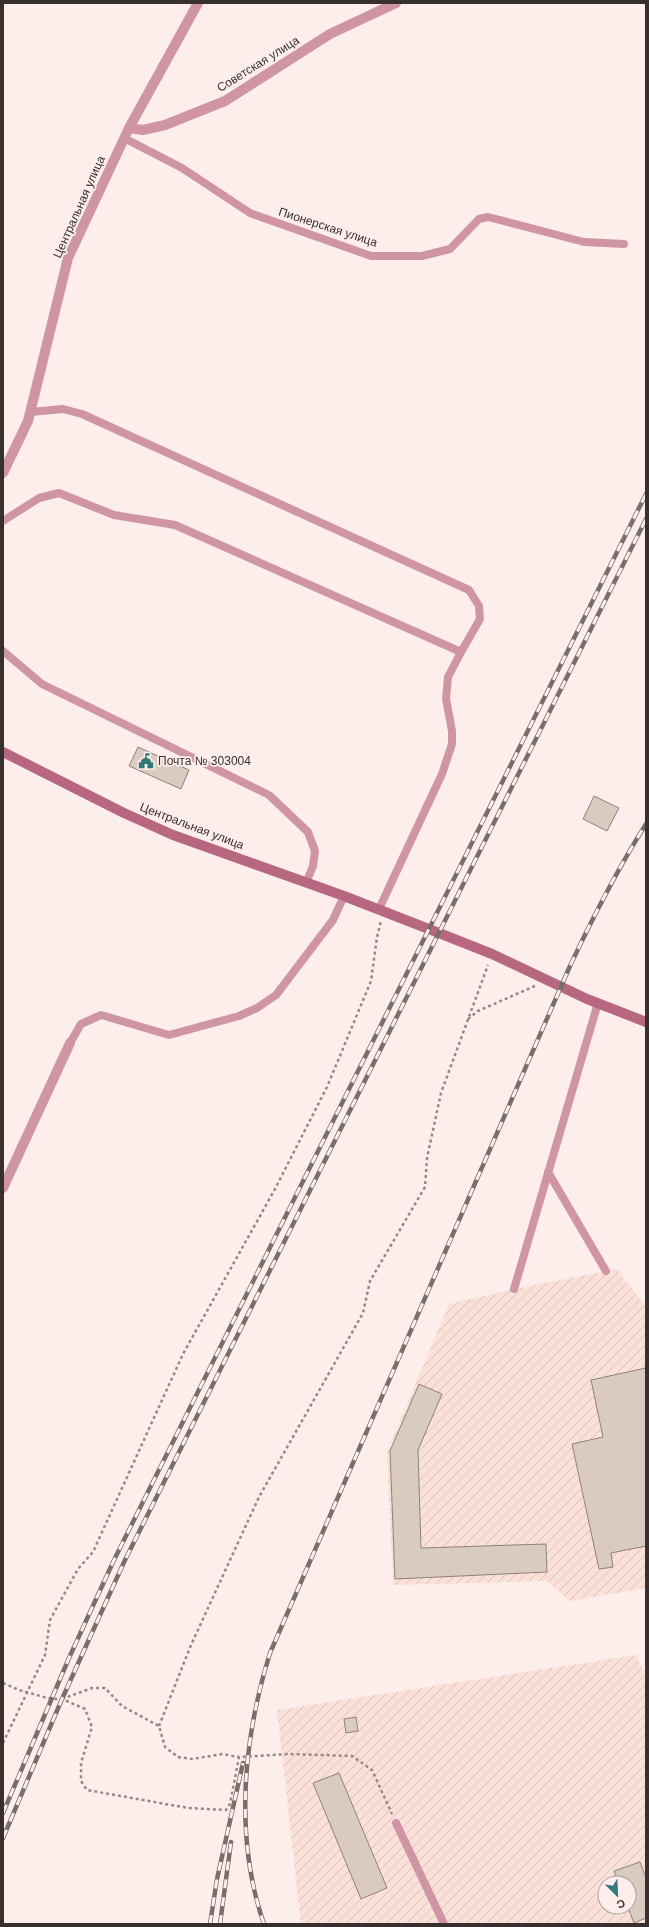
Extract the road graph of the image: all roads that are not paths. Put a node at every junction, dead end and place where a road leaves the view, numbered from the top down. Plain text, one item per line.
1 (396, 3) edge
2 (196, 7) edge
3 (129, 128) junction
4 (124, 138) junction
5 (624, 244) dead end
6 (30, 412) junction
7 (4, 469) edge
8 (3, 521) edge
9 (3, 651) edge
10 (461, 652) junction
11 (3, 752) edge
12 (306, 883) junction
13 (344, 896) junction
14 (382, 910) junction
15 (598, 1003) junction
16 (646, 1022) edge
17 (70, 1043) joint
18 (548, 1172) junction
19 (3, 1188) edge
20 (606, 1271) dead end
21 (514, 1289) dead end
22 (396, 1823) road end
23 (444, 1924) edge

1 - 3 street, Советская улица
2 - 3 street, Центральная улица
3 - 4 street, Центральная улица
4 - 5 lane, Пионерская улица
4 - 6 street, Центральная улица
6 - 7 street, Центральная улица
6 - 10 lane
8 - 10 lane
9 - 12 lane
10 - 14 lane
11 - 12 street, Центральная улица
12 - 13 street, Центральная улица
13 - 14 street, Центральная улица
13 - 17 lane
14 - 15 street, Центральная улица
15 - 16 street, Центральная улица
15 - 18 lane
17 - 19 street
18 - 20 lane
18 - 21 lane
22 - 23 lane

